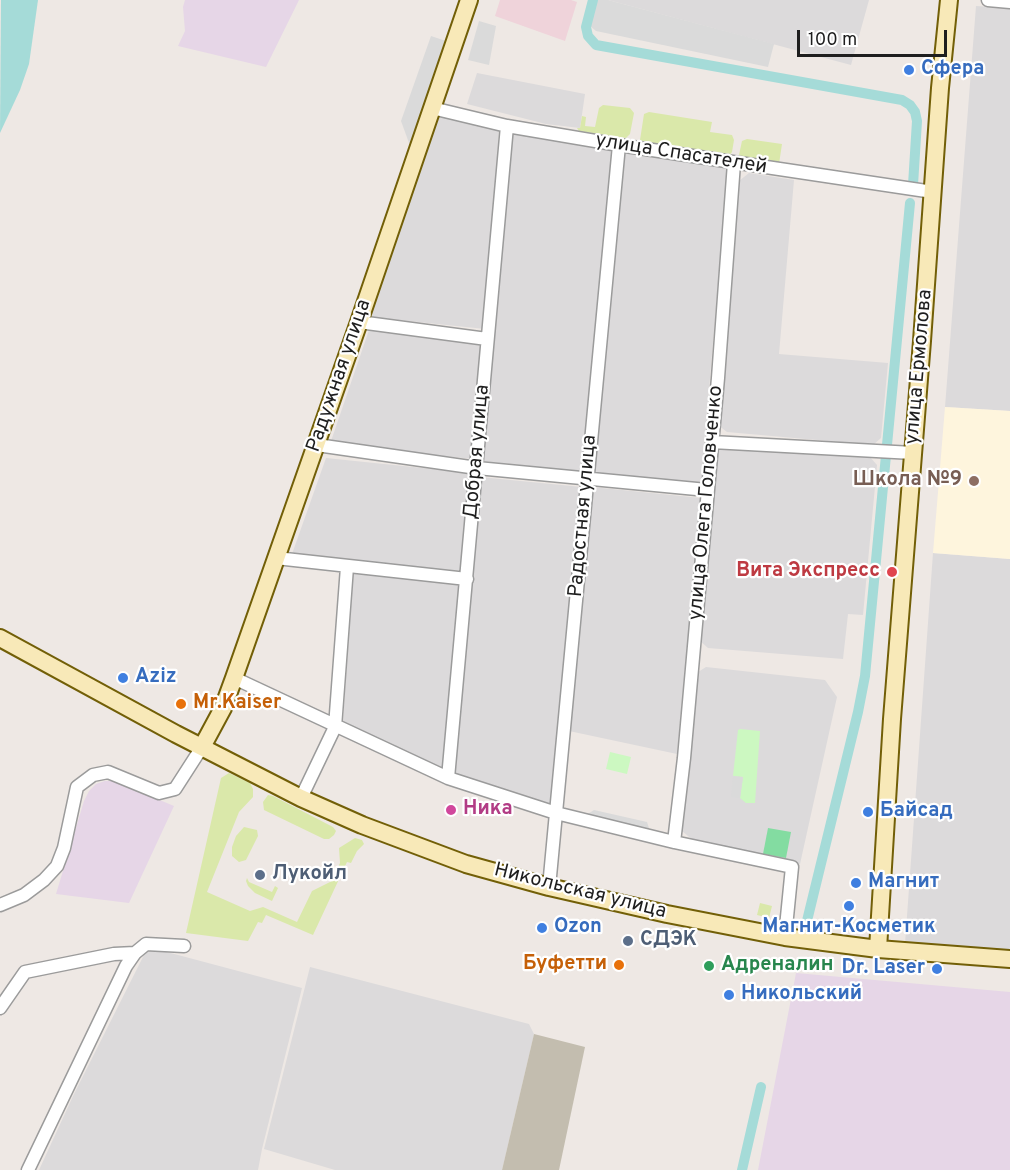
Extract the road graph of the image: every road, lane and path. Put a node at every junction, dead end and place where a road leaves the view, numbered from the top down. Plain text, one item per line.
1 (469, 0) edge
2 (949, 0) edge
3 (988, 0) edge
4 (1010, 2) edge
5 (432, 108) junction
6 (507, 126) junction
7 (619, 145) junction
8 (734, 163) junction
9 (927, 192) junction
10 (359, 322) junction
11 (487, 339) junction
12 (712, 442) junction
13 (317, 445) junction
14 (905, 452) junction
15 (477, 468) junction
16 (588, 478) junction
17 (707, 490) junction
18 (276, 558) junction
19 (347, 567) junction
20 (467, 579) junction
21 (0, 638) edge
22 (234, 678) junction
23 (335, 727) junction
24 (202, 747) junction
25 (448, 778) junction
26 (301, 798) junction
27 (556, 813) junction
28 (674, 842) junction
29 (549, 887) junction
30 (0, 905) edge
31 (784, 937) junction
32 (184, 946) dead end
33 (878, 949) junction
34 (135, 952) junction
35 (1010, 959) edge
36 (1, 1003) edge
37 (28, 1170) edge

1 - 5 street, Радужная улица
2 - 9 street, улица Ермолова
3 - 4 street
5 - 6 street, улица Спасателей
5 - 10 street, Радужная улица
6 - 7 street, улица Спасателей
6 - 11 street, Добрая улица
7 - 8 street, улица Спасателей
7 - 16 street, Радостная улица
8 - 9 street, улица Спасателей
8 - 12 street, улица Олега Головченко
9 - 14 street, улица Ермолова
10 - 11 street
10 - 13 street, Радужная улица
11 - 15 street, Добрая улица
12 - 14 street
12 - 17 street, улица Олега Головченко
13 - 15 street
13 - 18 street, Радужная улица
14 - 33 street, улица Ермолова
15 - 16 street
15 - 20 street, Добрая улица
16 - 17 street
16 - 27 street, Радостная улица
17 - 28 street, улица Олега Головченко
18 - 19 street
18 - 22 street, Радужная улица
19 - 20 street
19 - 23 street
20 - 25 street, Добрая улица
21 - 24 street, Никольская улица
22 - 23 street
22 - 24 street, Радужная улица
23 - 25 street
23 - 26 street
24 - 26 street, Никольская улица
24 - 30 street
25 - 27 street
26 - 29 street, Никольская улица
27 - 28 street
27 - 29 street, Радостная улица
28 - 31 street
29 - 31 street, Никольская улица
31 - 33 street, Никольская улица
32 - 34 street
33 - 35 street, Никольская улица
34 - 36 street
34 - 37 street

